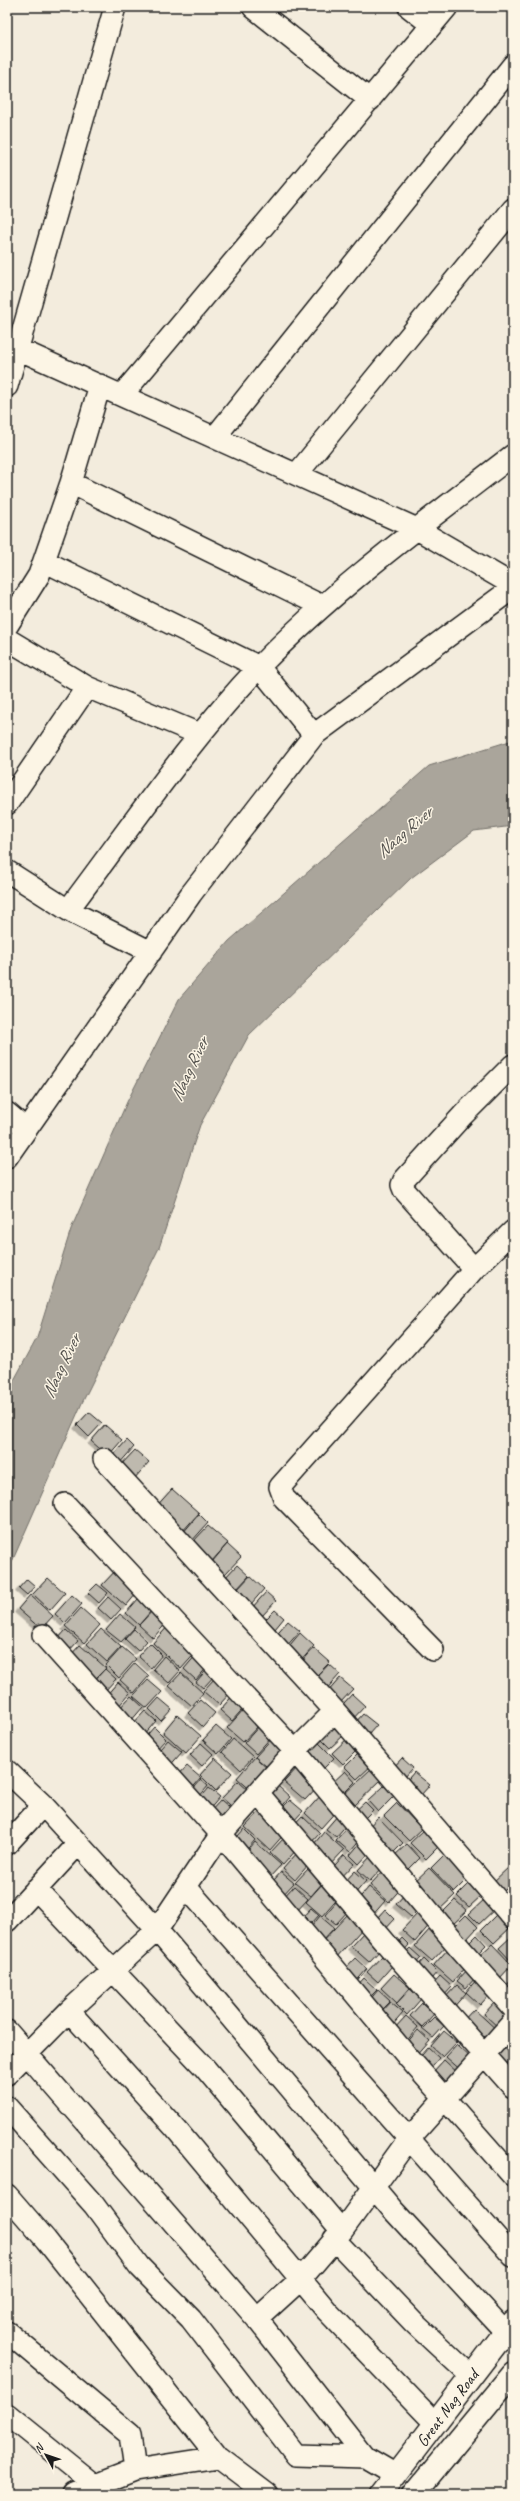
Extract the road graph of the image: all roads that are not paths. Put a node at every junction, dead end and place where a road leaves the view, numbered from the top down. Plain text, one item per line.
1 (115, 7) edge
2 (253, 7) edge
3 (409, 7) edge
4 (447, 7) edge
5 (432, 25) junction
6 (513, 65) edge
7 (370, 100) junction
8 (513, 209) edge
9 (13, 346) edge
10 (100, 385) junction
11 (7, 386) edge
12 (122, 395) junction
13 (215, 437) junction
14 (513, 455) edge
15 (297, 474) junction
16 (71, 483) junction
17 (417, 529) junction
18 (44, 561) junction
19 (513, 585) edge
20 (513, 588) edge
21 (322, 606) junction
22 (7, 626) edge
23 (7, 639) edge
24 (259, 667) junction
25 (87, 687) junction
26 (199, 734) junction
27 (314, 735) junction
28 (7, 804) edge
29 (7, 871) edge
30 (68, 910) junction
31 (151, 952) junction
32 (513, 1065) edge
33 (7, 1113) edge
34 (26, 1129) junction
35 (7, 1157) edge
36 (513, 1231) edge
37 (474, 1269) junction
38 (104, 1459) dead end
39 (65, 1504) dead end
40 (43, 1635) dead end
41 (433, 1650) dead end
42 (335, 1710) junction
43 (295, 1751) junction
44 (7, 1771) edge
45 (258, 1793) junction
46 (43, 1805) junction
47 (221, 1834) junction
48 (7, 1844) edge
49 (78, 1844) junction
50 (186, 1887) junction
51 (36, 1889) junction
52 (513, 1918) edge
53 (7, 1921) edge
54 (157, 1930) junction
55 (114, 1970) junction
56 (513, 2008) edge
57 (69, 2011) junction
58 (513, 2022) edge
59 (7, 2031) edge
60 (26, 2053) junction
61 (484, 2054) junction
62 (7, 2074) edge
63 (513, 2087) edge
64 (445, 2099) junction
65 (7, 2107) edge
66 (408, 2140) junction
67 (513, 2176) edge
68 (374, 2186) junction
69 (7, 2194) edge
70 (338, 2235) junction
71 (513, 2256) edge
72 (301, 2279) junction
73 (257, 2319) junction
74 (510, 2331) edge
75 (7, 2332) edge
76 (513, 2374) edge
77 (471, 2376) junction
78 (7, 2414) edge
79 (435, 2423) junction
80 (218, 2456) junction
81 (365, 2457) junction
82 (135, 2470) junction
83 (396, 2475) junction
84 (95, 2485) junction
85 (73, 2494) edge
86 (267, 2494) edge
87 (381, 2494) edge
88 (414, 2494) edge

1 - 9 street
2 - 7 street
3 - 5 street
4 - 5 street
5 - 7 street
6 - 13 street
7 - 12 street
8 - 15 street
9 - 10 street
9 - 11 street
10 - 12 street
10 - 16 street
12 - 13 street
13 - 15 street
14 - 17 street
15 - 17 street
16 - 18 street
16 - 21 street
17 - 19 street
17 - 21 street
18 - 22 street
18 - 24 street
20 - 27 street
21 - 24 street
23 - 25 street
24 - 26 street
24 - 27 street
25 - 26 street
25 - 28 street
26 - 30 street
27 - 31 street
29 - 30 street
30 - 31 street
31 - 34 street
32 - 37 street
33 - 34 street
34 - 35 street
36 - 37 street
37 - 41 street
38 - 42 street
39 - 43 street
40 - 47 street
42 - 43 street
42 - 52 street
43 - 45 street
43 - 56 street
44 - 46 street
45 - 47 street
45 - 61 street
46 - 48 street
46 - 49 street
47 - 50 street
47 - 64 street
49 - 51 street
49 - 54 street
50 - 54 street
50 - 66 street
51 - 53 street
51 - 55 street
54 - 55 street
54 - 68 street
55 - 57 street
55 - 70 street
57 - 60 street
57 - 72 street
58 - 61 street
59 - 60 street
60 - 62 street
60 - 73 street
61 - 63 street
61 - 64 street
64 - 66 street
64 - 67 street
65 - 81 street
66 - 68 street
66 - 71 street
68 - 70 street
68 - 74 street
69 - 80 street
70 - 72 street
70 - 77 street
72 - 73 street
72 - 79 street
73 - 81 street
74 - 77 main road, Great Nag Road
75 - 82 street
76 - 88 main road, Great Nag Road
77 - 79 main road, Great Nag Road
78 - 84 street
79 - 83 main road, Great Nag Road
80 - 82 street
80 - 86 street
81 - 83 street
82 - 84 street
83 - 87 main road, Great Nag Road
84 - 85 street

